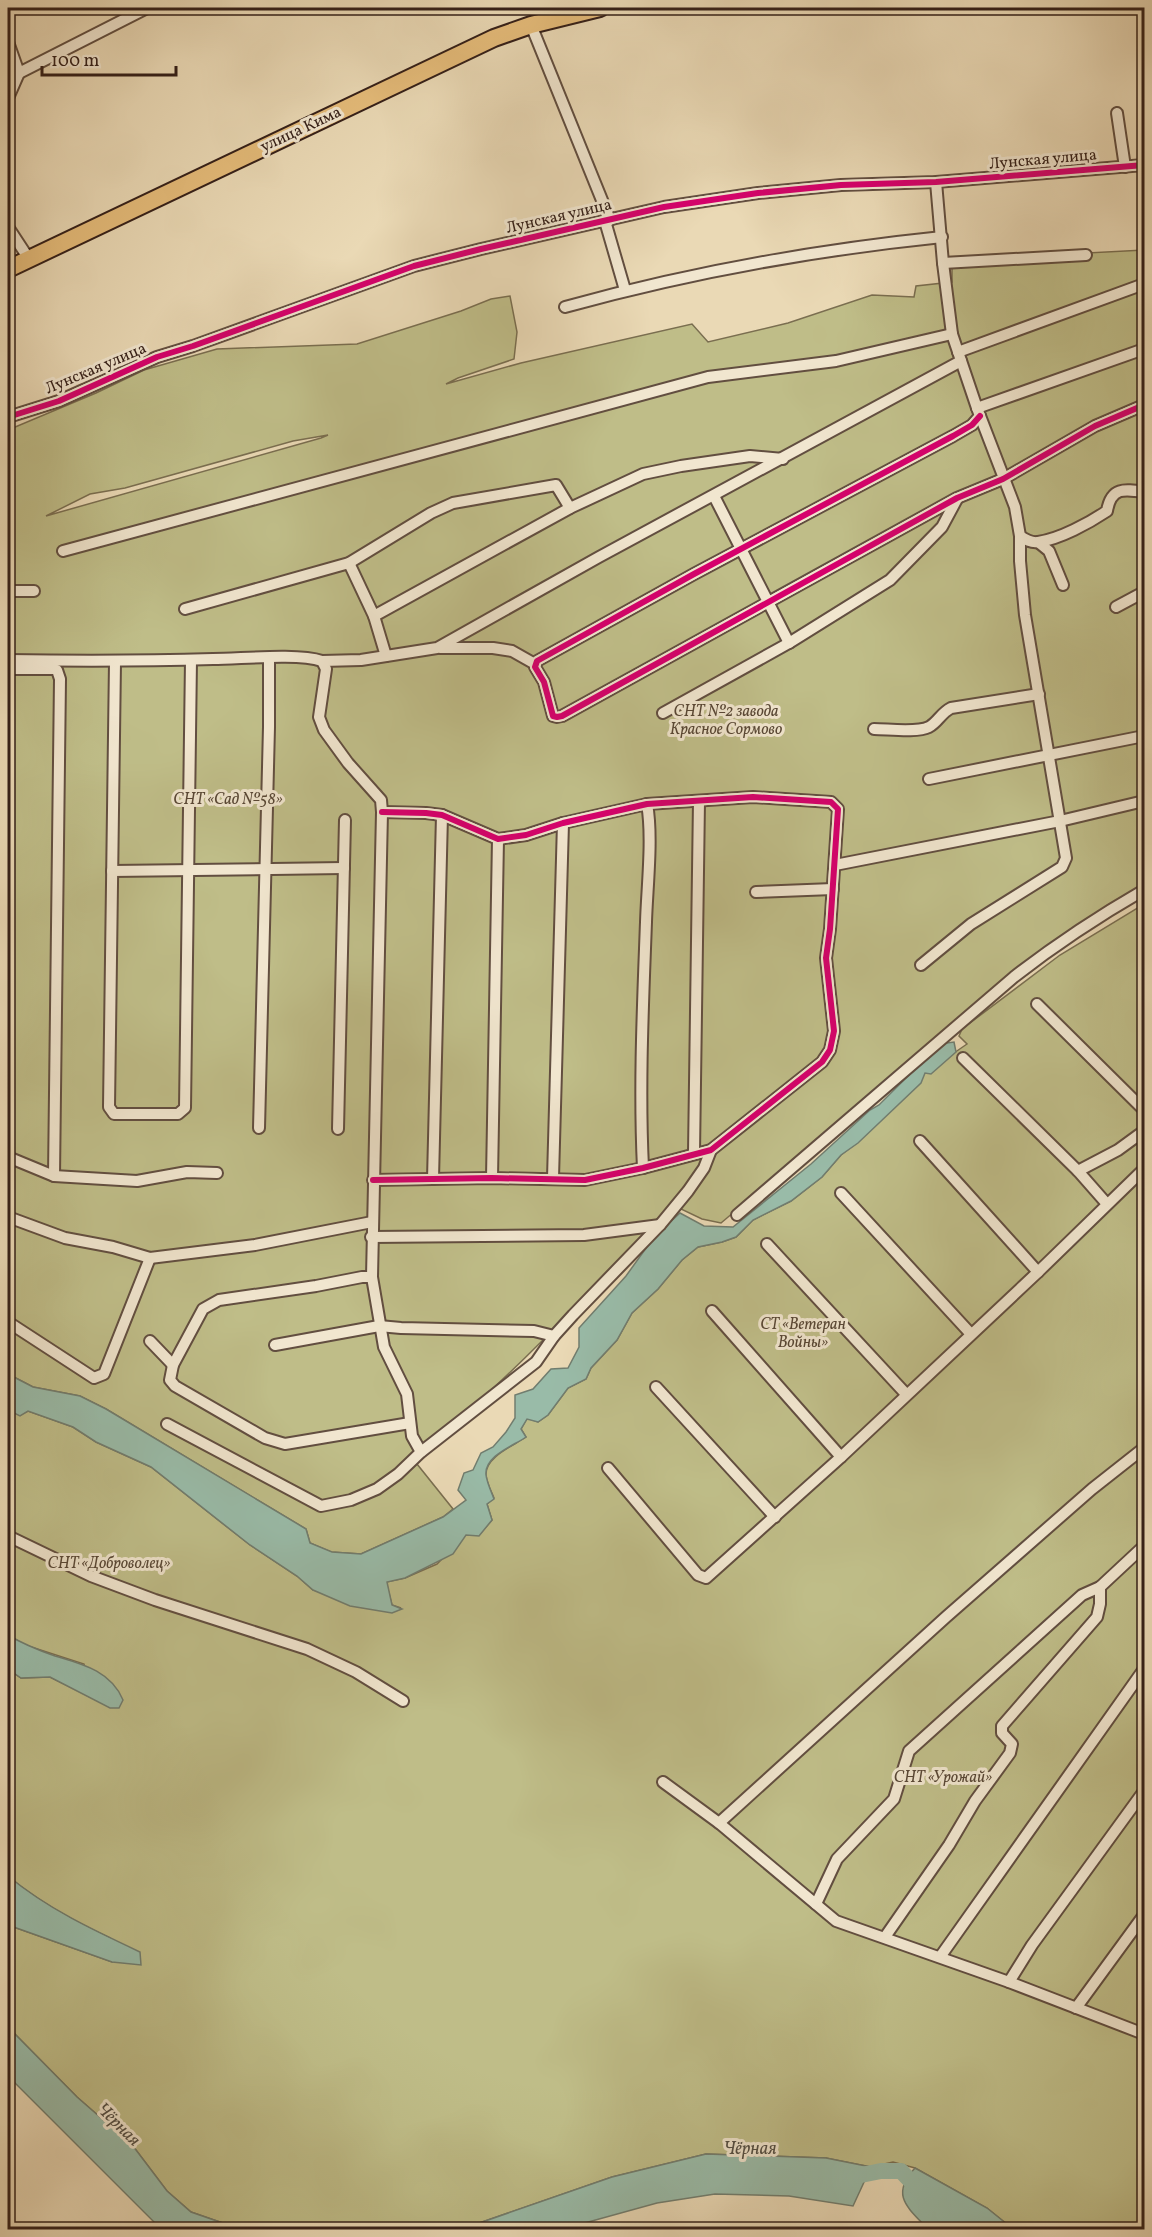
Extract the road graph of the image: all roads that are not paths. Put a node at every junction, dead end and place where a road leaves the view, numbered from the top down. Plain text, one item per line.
1 (147, 8) edge
2 (600, 8) edge
3 (531, 25) junction
4 (8, 42) edge
5 (19, 73) junction
6 (8, 98) edge
7 (1117, 113) dead end
8 (1144, 165) edge
9 (1125, 167) junction
10 (936, 182) junction
11 (608, 220) junction
12 (8, 226) edge
13 (942, 237) junction
14 (1086, 255) dead end
15 (30, 259) junction
16 (943, 263) junction
17 (8, 270) edge
18 (1144, 284) edge
19 (625, 290) junction
20 (565, 307) dead end
21 (952, 334) junction
22 (1144, 349) edge
23 (959, 357) junction
24 (1144, 405) edge
25 (978, 412) junction
26 (8, 417) edge
27 (783, 459) junction
28 (1003, 479) junction
29 (1144, 492) edge
30 (714, 496) junction
31 (957, 498) junction
32 (570, 508) junction
33 (1020, 536) junction
34 (1038, 542) junction
35 (743, 548) junction
36 (63, 551) dead end
37 (349, 563) junction
38 (1063, 585) dead end
39 (8, 591) edge
40 (34, 591) dead end
41 (1144, 592) edge
42 (770, 603) junction
43 (1116, 607) dead end
44 (184, 609) dead end
45 (374, 616) junction
46 (789, 643) junction
47 (437, 648) junction
48 (386, 657) junction
49 (269, 658) junction
50 (8, 660) edge
51 (191, 660) junction
52 (322, 661) junction
53 (115, 662) junction
54 (535, 664) junction
55 (8, 669) edge
56 (1039, 694) junction
57 (663, 713) dead end
58 (874, 729) dead end
59 (1144, 736) edge
60 (1048, 756) junction
61 (929, 779) dead end
62 (699, 801) junction
63 (1144, 801) edge
64 (647, 804) junction
65 (382, 812) junction
66 (442, 815) junction
67 (345, 820) dead end
68 (1060, 821) junction
69 (563, 822) junction
70 (498, 839) junction
71 (835, 865) junction
72 (344, 868) junction
73 (266, 869) junction
74 (188, 870) junction
75 (112, 871) junction
76 (833, 889) junction
77 (1144, 890) edge
78 (756, 892) dead end
79 (921, 965) dead end
80 (1037, 1004) dead end
81 (963, 1058) dead end
82 (1144, 1110) edge
83 (259, 1128) dead end
84 (338, 1129) dead end
85 (1144, 1131) edge
86 (920, 1141) dead end
87 (711, 1150) junction
88 (694, 1153) junction
89 (8, 1157) edge
90 (643, 1168) junction
91 (1144, 1169) edge
92 (1078, 1171) junction
93 (217, 1173) dead end
94 (54, 1176) junction
95 (492, 1178) junction
96 (553, 1178) junction
97 (433, 1179) junction
98 (373, 1180) junction
99 (841, 1193) dead end
100 (1107, 1204) junction
101 (737, 1215) dead end
102 (8, 1217) edge
103 (372, 1222) junction
104 (660, 1225) junction
105 (371, 1237) junction
106 (767, 1244) dead end
107 (150, 1258) junction
108 (1038, 1272) junction
109 (372, 1278) junction
110 (712, 1311) dead end
111 (8, 1322) edge
112 (379, 1326) junction
113 (970, 1333) junction
114 (554, 1336) junction
115 (150, 1341) dead end
116 (275, 1346) dead end
117 (173, 1365) junction
118 (656, 1387) dead end
119 (906, 1394) junction
120 (410, 1423) junction
121 (167, 1425) dead end
122 (1144, 1448) edge
123 (421, 1452) junction
124 (841, 1456) junction
125 (608, 1468) dead end
126 (775, 1517) junction
127 (8, 1536) edge
128 (1144, 1546) edge
129 (1100, 1587) junction
130 (1144, 1669) edge
131 (403, 1701) dead end
132 (663, 1782) dead end
133 (1144, 1791) edge
134 (719, 1823) junction
135 (816, 1904) junction
136 (1144, 1915) edge
137 (885, 1937) junction
138 (940, 1957) junction
139 (1009, 1982) junction
140 (1076, 2008) junction
141 (1144, 2034) edge

1 - 5 street
2 - 3 main road, улица Кима
3 - 11 street
3 - 15 main road, улица Кима
4 - 5 street
5 - 6 street
7 - 9 street
8 - 9 street, Лунская улица
9 - 10 street, Лунская улица
10 - 11 street, Лунская улица
10 - 13 street
11 - 19 street
11 - 26 street, Лунская улица
12 - 15 street
13 - 16 street
13 - 19 street
14 - 16 street
15 - 17 main road, улица Кима
16 - 21 street
18 - 23 street
19 - 20 street
21 - 23 street
21 - 36 street
22 - 25 street
23 - 25 street
23 - 27 street
24 - 28 street
25 - 28 street
25 - 35 street
27 - 30 street
27 - 32 street
28 - 31 street
28 - 33 street
29 - 34 street
30 - 35 street
30 - 47 street
31 - 42 street
31 - 46 street
32 - 37 street
32 - 45 street
33 - 34 street
33 - 56 street
34 - 38 street
35 - 42 street
35 - 54 street
37 - 44 street
37 - 45 street
39 - 40 street
41 - 43 street
42 - 46 street
42 - 54 street
45 - 48 street
46 - 57 street
47 - 48 street
47 - 54 street
48 - 52 street
49 - 51 street
49 - 52 street
49 - 73 street
50 - 53 street
51 - 53 street
51 - 74 street
52 - 65 street
53 - 75 street
55 - 94 street
56 - 58 street
56 - 60 street
59 - 60 street
60 - 61 street
60 - 68 street
62 - 64 street
62 - 71 street
62 - 88 street
63 - 68 street
64 - 69 street
64 - 90 street
65 - 66 street
65 - 98 street
66 - 70 street
66 - 97 street
67 - 72 street
68 - 71 street
68 - 79 street
69 - 70 street
69 - 96 street
70 - 95 street
71 - 76 street
72 - 73 street
72 - 84 street
73 - 74 street
73 - 83 street
74 - 75 street
74 - 75 street
76 - 78 street
76 - 87 street
77 - 101 street
80 - 82 street
81 - 92 street
85 - 92 street
86 - 108 street
87 - 88 street
87 - 104 street
88 - 90 street
89 - 94 street
90 - 96 street
91 - 100 street
92 - 100 street
93 - 94 street
95 - 96 street
95 - 97 street
97 - 98 street
98 - 103 street
99 - 113 street
100 - 108 street
102 - 107 street
103 - 105 street
103 - 107 street
104 - 105 street
104 - 114 street
105 - 109 street
106 - 119 street
107 - 111 street
108 - 113 street
109 - 112 street
109 - 117 street
110 - 124 street
112 - 114 street
112 - 116 street
112 - 120 street
113 - 119 street
114 - 123 street
115 - 117 street
117 - 120 street
118 - 126 street
119 - 124 street
120 - 123 street
121 - 123 street
122 - 134 street
124 - 126 street
125 - 126 street
127 - 131 street
128 - 129 street
129 - 135 street
129 - 137 street
130 - 138 street
132 - 134 street
133 - 139 street
134 - 135 street
135 - 137 street
136 - 140 street
137 - 138 street
138 - 139 street
139 - 140 street
140 - 141 street

